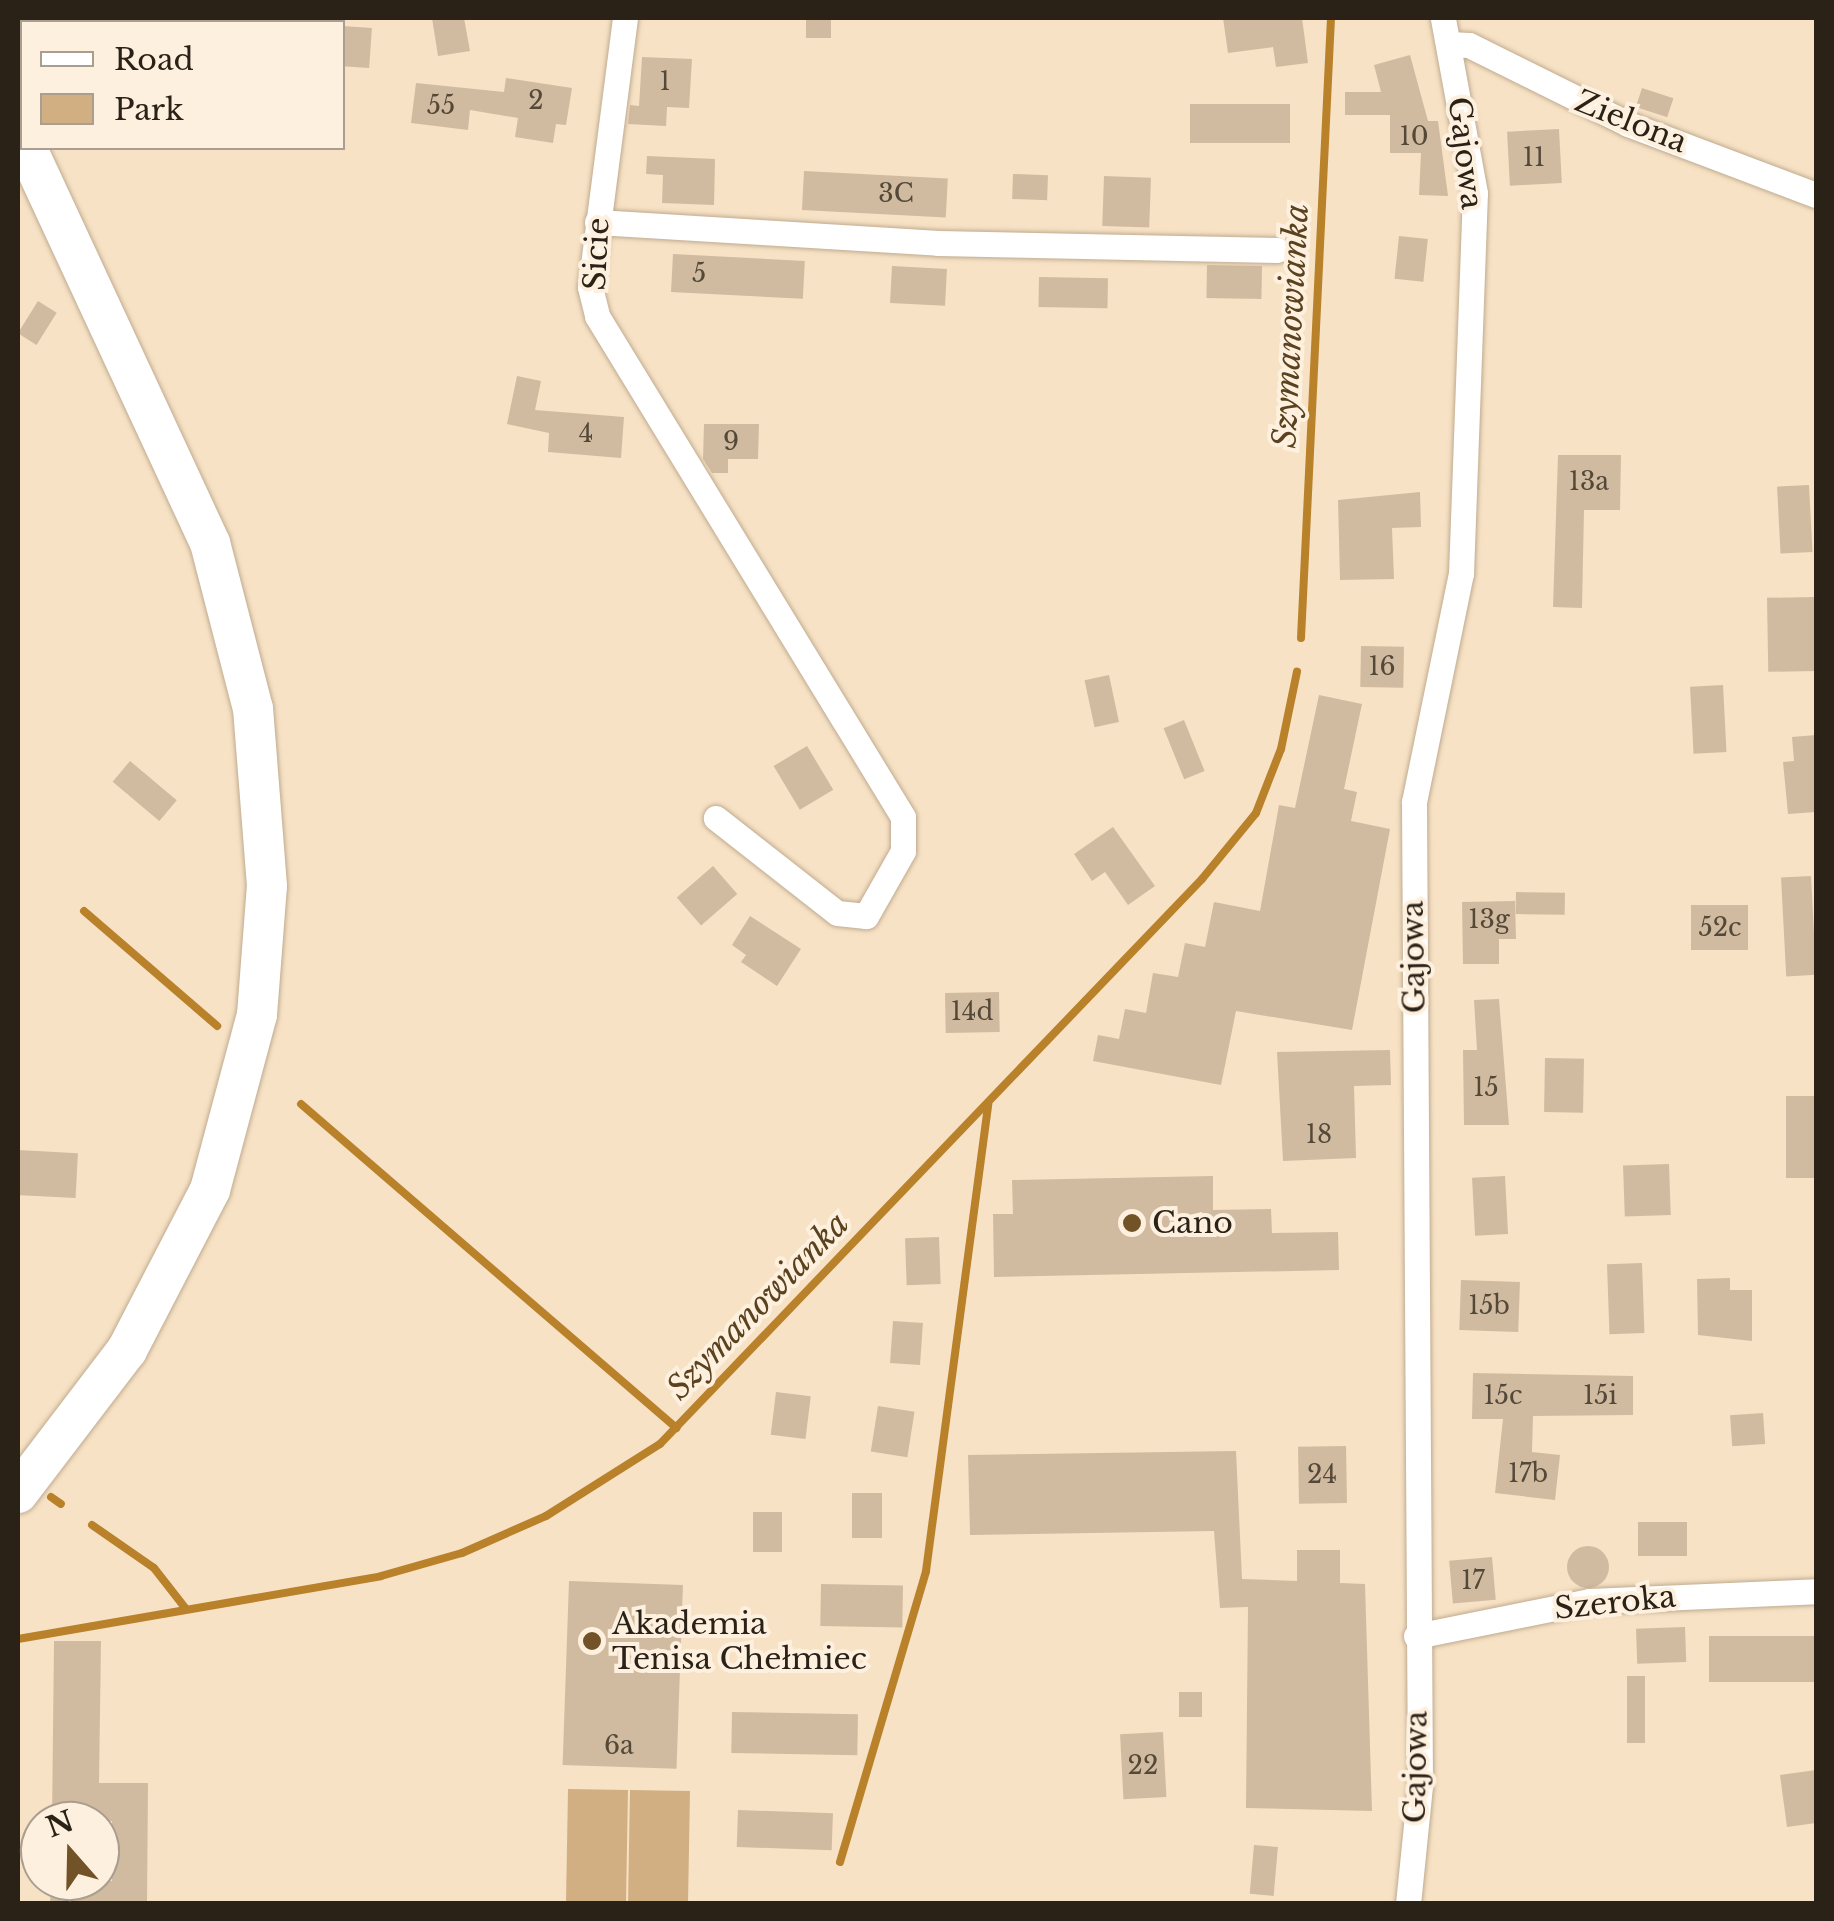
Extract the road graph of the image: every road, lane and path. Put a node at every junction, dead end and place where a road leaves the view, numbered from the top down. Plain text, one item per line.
1 (625, 18) edge
2 (1443, 18) edge
3 (1449, 44) junction
4 (28, 150) edge
5 (1816, 195) edge
6 (597, 222) junction
7 (1277, 250) dead end
8 (716, 818) dead end
9 (18, 1493) edge
10 (1816, 1591) edge
11 (1416, 1636) junction
12 (1408, 1904) edge

1 - 6 street, Sicie
2 - 3 street, Gajowa
3 - 5 street, Zielona
3 - 11 street, Gajowa
4 - 9 main road
6 - 7 street
6 - 8 street, Sicie
10 - 11 street, Szeroka
11 - 12 street, Gajowa

